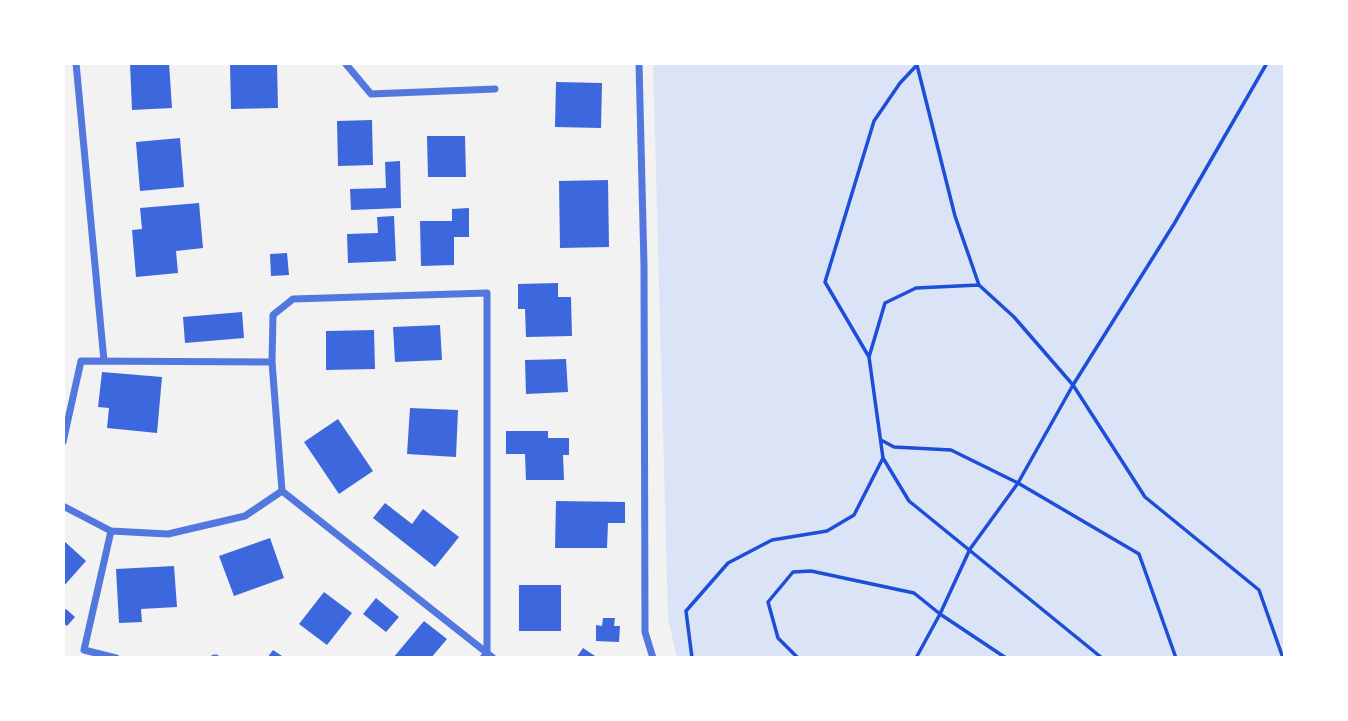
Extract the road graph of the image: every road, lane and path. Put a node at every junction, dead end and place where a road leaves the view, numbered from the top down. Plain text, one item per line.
1 (76, 63) edge
2 (345, 63) edge
3 (639, 63) edge
4 (1267, 63) edge
5 (917, 64) edge
6 (495, 89) dead end
7 (979, 285) junction
8 (869, 357) junction
9 (104, 361) junction
10 (272, 362) junction
11 (1073, 385) junction
12 (881, 440) junction
13 (63, 442) edge
14 (883, 458) junction
15 (1018, 483) junction
16 (282, 491) junction
17 (63, 506) edge
18 (111, 531) junction
19 (970, 549) junction
20 (940, 614) junction
21 (488, 656) edge
22 (116, 658) edge
23 (653, 658) edge
24 (692, 658) edge
25 (798, 658) edge
26 (916, 658) edge
27 (1006, 658) edge
28 (1102, 658) edge
29 (1176, 658) edge
30 (1283, 658) edge

1 - 9 street
2 - 6 street
3 - 23 street
4 - 11 path
5 - 7 path
5 - 8 path
7 - 8 path
7 - 11 path
8 - 12 path
9 - 10 street
9 - 13 street
10 - 16 street
10 - 21 street
11 - 15 path
11 - 30 path
12 - 14 path
12 - 15 path
14 - 19 path
14 - 24 path
15 - 19 path
15 - 29 path
16 - 18 street
16 - 21 street
17 - 18 street
18 - 22 street
19 - 20 path
19 - 28 path
20 - 25 path
20 - 26 path
20 - 27 path

